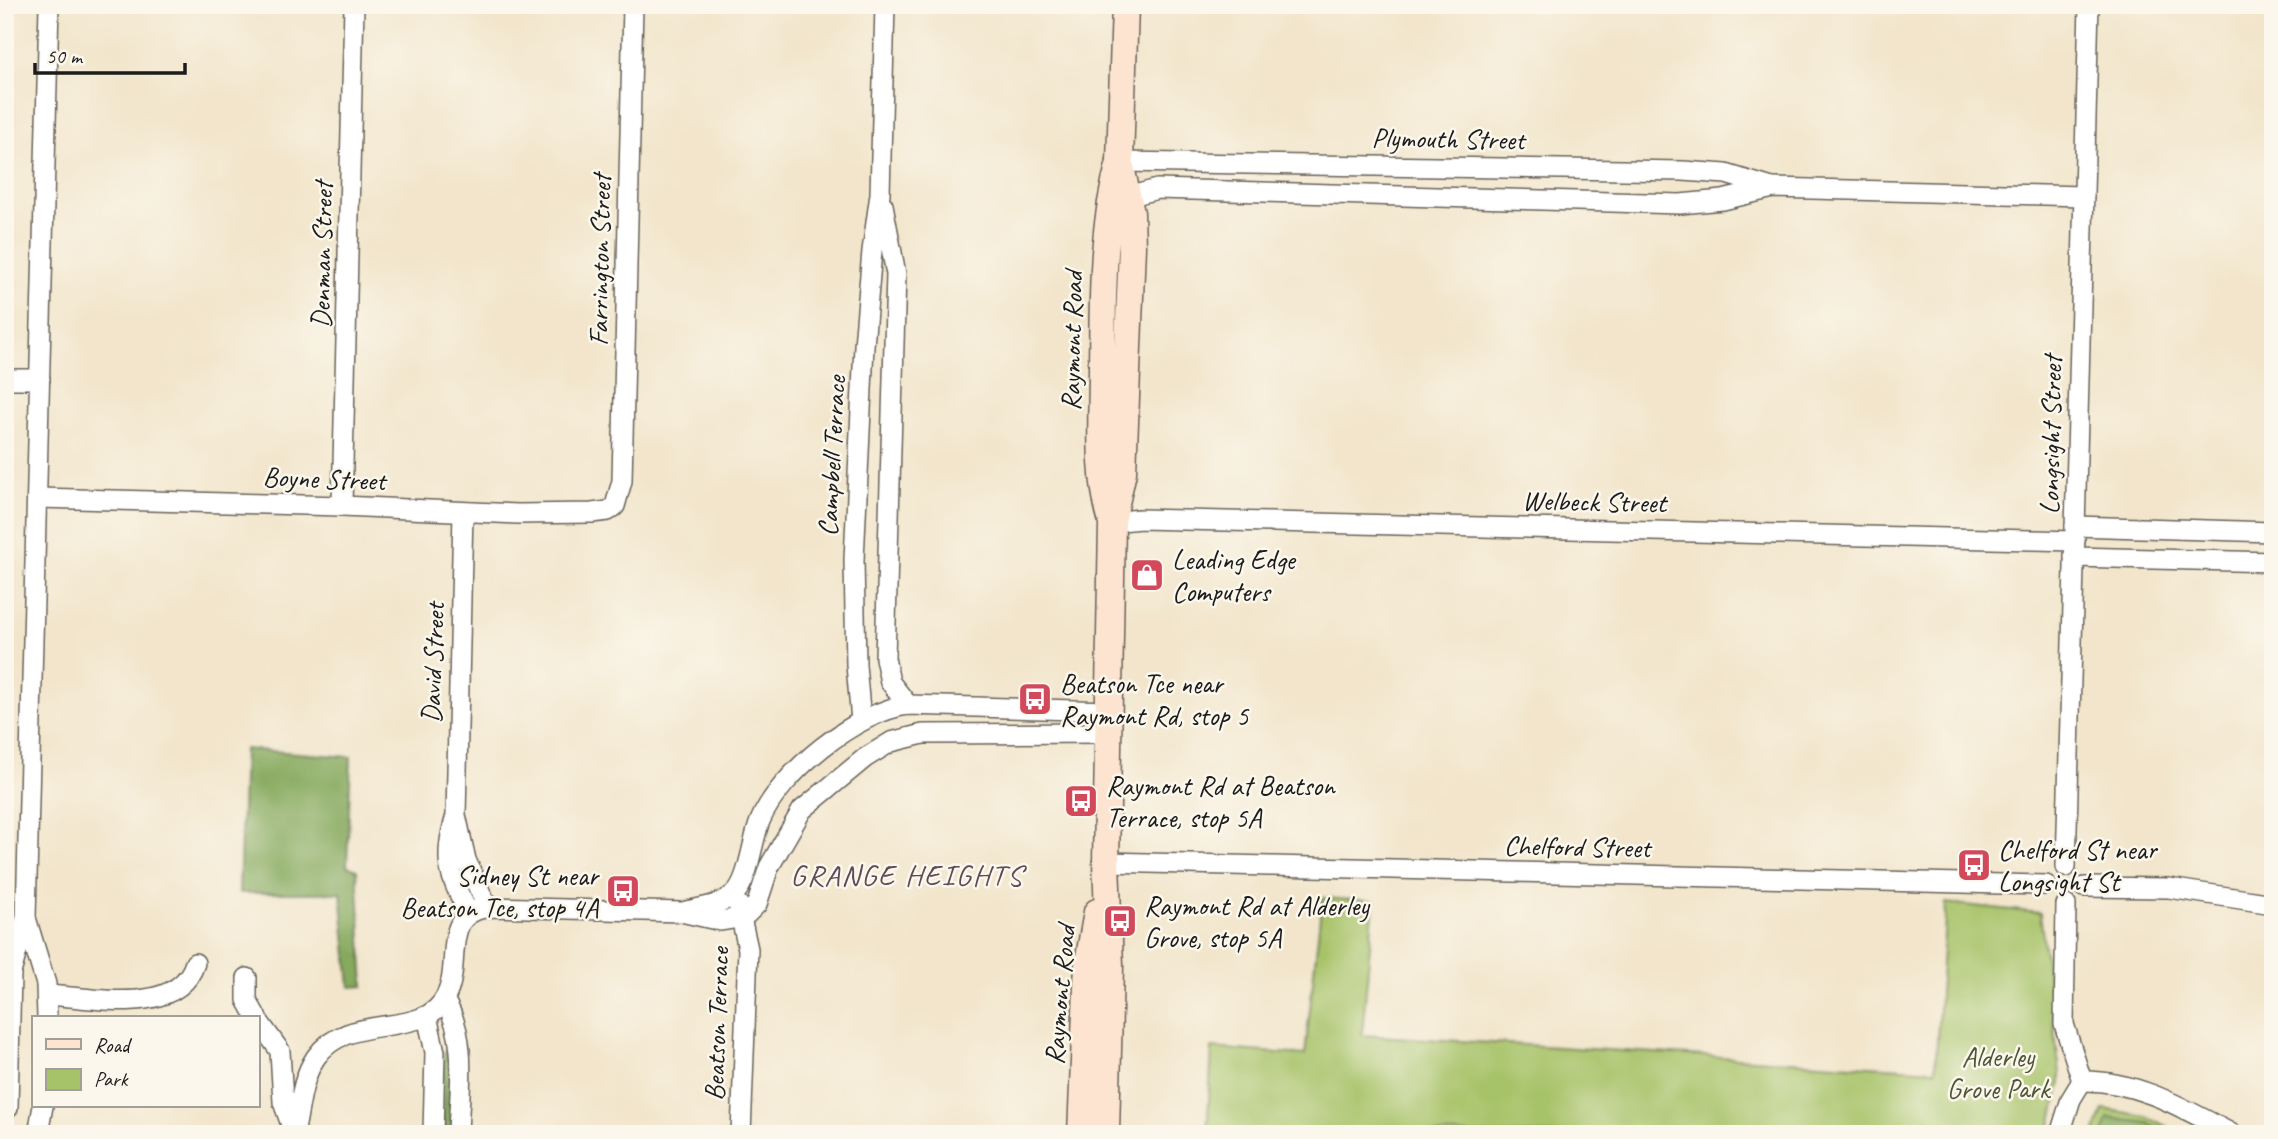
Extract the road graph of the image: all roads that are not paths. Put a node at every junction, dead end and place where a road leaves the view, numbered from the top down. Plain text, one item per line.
1 (49, 5) edge
2 (354, 5) edge
3 (633, 5) edge
4 (885, 5) edge
5 (1125, 5) edge
6 (2089, 5) edge
7 (1120, 162) junction
8 (1773, 188) junction
9 (880, 194) junction
10 (2084, 195) junction
11 (1128, 198) junction
12 (5, 379) edge
13 (40, 379) junction
14 (38, 498) junction
15 (342, 506) junction
16 (608, 511) joint
17 (463, 512) junction
18 (1112, 523) junction
19 (2273, 532) edge
20 (2075, 541) junction
21 (2273, 562) edge
22 (885, 654) junction
23 (855, 660) junction
24 (908, 705) junction
25 (985, 709) junction
26 (861, 722) junction
27 (1108, 722) junction
28 (984, 734) junction
29 (1106, 862) junction
30 (2066, 867) junction
31 (2046, 886) junction
32 (2084, 887) junction
33 (734, 894) junction
34 (2273, 904) edge
35 (2066, 905) junction
36 (478, 910) junction
37 (681, 912) junction
38 (743, 916) junction
39 (26, 918) junction
40 (195, 963) dead end
41 (247, 978) dead end
42 (47, 995) junction
43 (444, 1000) junction
44 (47, 1016) edge
45 (256, 1016) edge
46 (427, 1016) junction
47 (259, 1021) edge
48 (2082, 1081) junction
49 (8, 1108) dead end
50 (43, 1108) edge
51 (294, 1133) edge
52 (38, 1134) edge
53 (433, 1134) edge
54 (458, 1134) edge
55 (741, 1134) edge
56 (1081, 1134) edge
57 (1106, 1134) edge
58 (2060, 1134) edge
59 (2232, 1134) edge

1 - 13 street
2 - 15 street, Denman Street
3 - 16 street, Farrington Street
4 - 9 street, Campbell Terrace
5 - 7 main road, Raymont Road
6 - 10 street, Longsight Street
7 - 8 street, Plymouth Street
7 - 11 main road, Raymont Road
7 - 18 main road, Raymont Road
8 - 10 street, Plymouth Street
8 - 11 street, Plymouth Street
9 - 22 street, Campbell Terrace
9 - 23 street, Campbell Terrace
10 - 20 street, Longsight Street
11 - 18 main road, Raymont Road
12 - 13 street
13 - 14 street
14 - 15 street, Boyne Street
14 - 39 street
15 - 17 street, Boyne Street
16 - 17 street, Boyne Street
17 - 36 street, David Street
18 - 20 street, Welbeck Street
18 - 27 main road, Raymont Road
19 - 20 street, Welbeck Street
20 - 21 street, Welbeck Street
20 - 30 street, Longsight Street
22 - 23 street
22 - 24 street, Campbell Terrace
23 - 26 street, Campbell Terrace
24 - 25 street
24 - 26 street
25 - 27 street
25 - 28 street
26 - 33 street
27 - 28 street, Beatson Terrace
27 - 29 main road, Raymont Road
28 - 38 street, Beatson Terrace
29 - 31 street, Chelford Street
29 - 56 main road, Raymont Road
29 - 57 main road, Raymont Road
30 - 31 street
30 - 32 street
31 - 35 street
32 - 34 street
32 - 35 street
33 - 37 street
33 - 38 street, Beatson Terrace
35 - 48 street
36 - 37 street
36 - 43 street
37 - 38 street
38 - 55 street, Beatson Terrace
39 - 42 street
39 - 49 street
40 - 42 street
41 - 45 street
42 - 44 street
43 - 46 street
43 - 54 street
46 - 51 street
46 - 53 street
47 - 51 street
48 - 58 street
48 - 59 street
50 - 52 street

